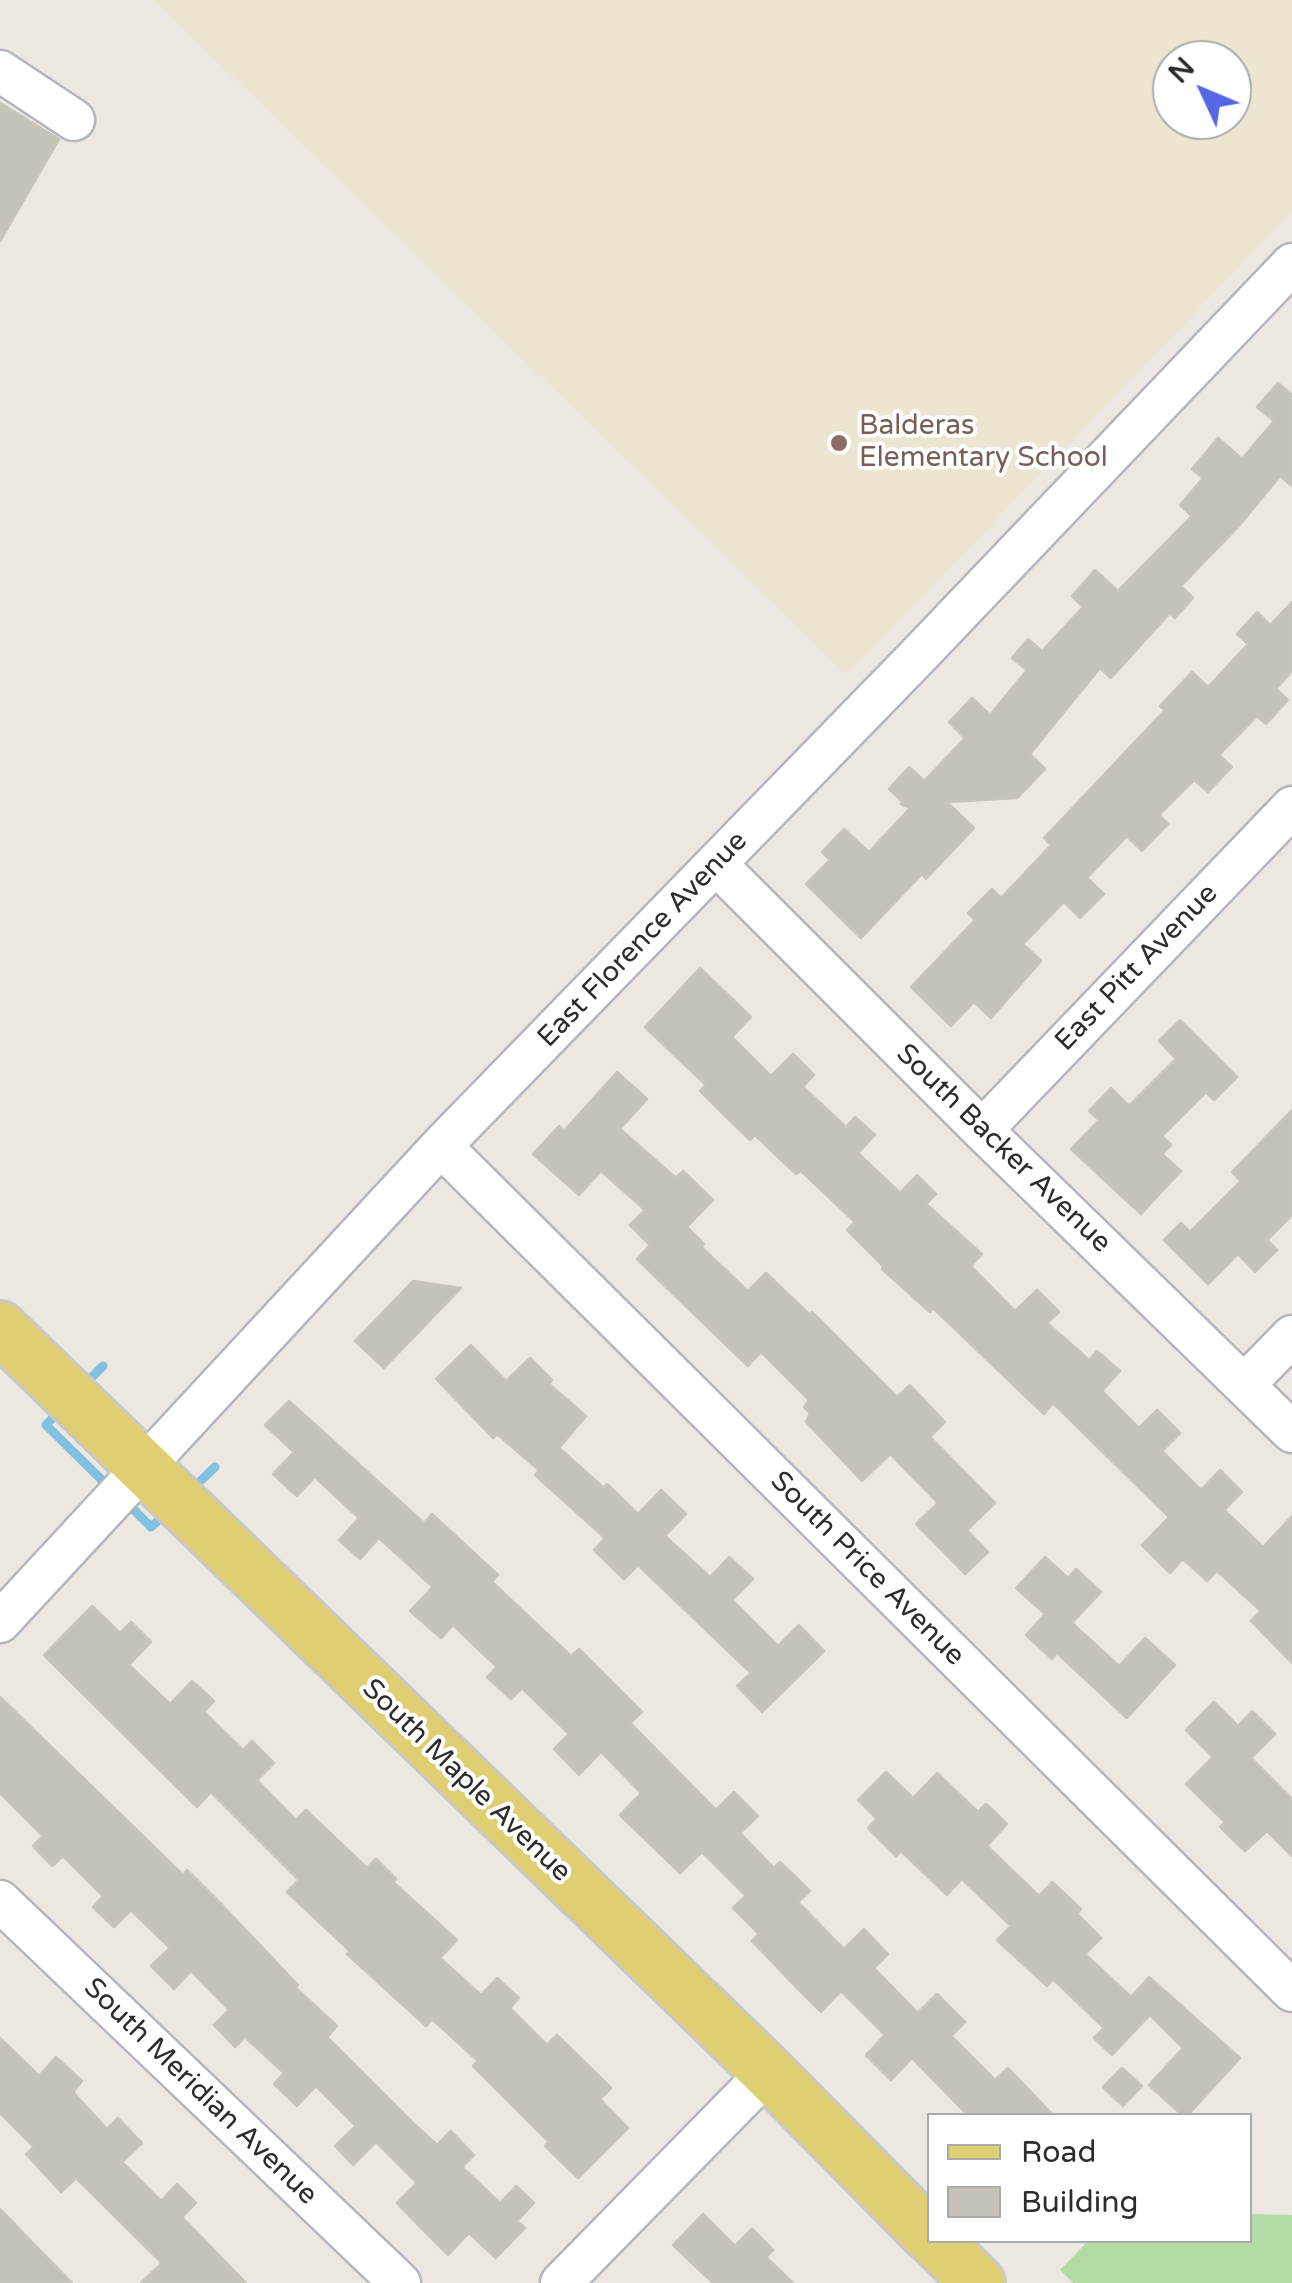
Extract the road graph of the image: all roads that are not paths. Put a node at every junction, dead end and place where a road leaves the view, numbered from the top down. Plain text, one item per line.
1 (0, 71) edge
2 (74, 120) dead end
3 (1292, 264) edge
4 (1292, 806) edge
5 (717, 865) junction
6 (982, 1130) junction
7 (441, 1146) junction
8 (0, 1328) edge
9 (1292, 1336) edge
10 (1244, 1384) junction
11 (1292, 1432) edge
12 (142, 1469) junction
13 (0, 1622) edge
14 (0, 1901) edge
15 (1292, 1991) edge
16 (768, 2072) junction
17 (927, 2231) edge
18 (939, 2243) edge
19 (400, 2283) edge
20 (562, 2283) edge
21 (978, 2283) edge

1 - 2 street
3 - 5 street, East Florence Avenue
4 - 6 street, East Pitt Avenue
5 - 6 street, South Backer Avenue
5 - 7 street, East Florence Avenue
6 - 10 street, South Backer Avenue
7 - 12 street, East Florence Avenue
7 - 15 street, South Price Avenue
8 - 12 main road, South Maple Avenue
9 - 10 street
10 - 11 street, South Backer Avenue
12 - 13 street, East Florence Avenue
12 - 16 main road, South Maple Avenue
14 - 19 street, South Meridian Avenue
16 - 17 main road, South Maple Avenue
16 - 20 street
18 - 21 main road

